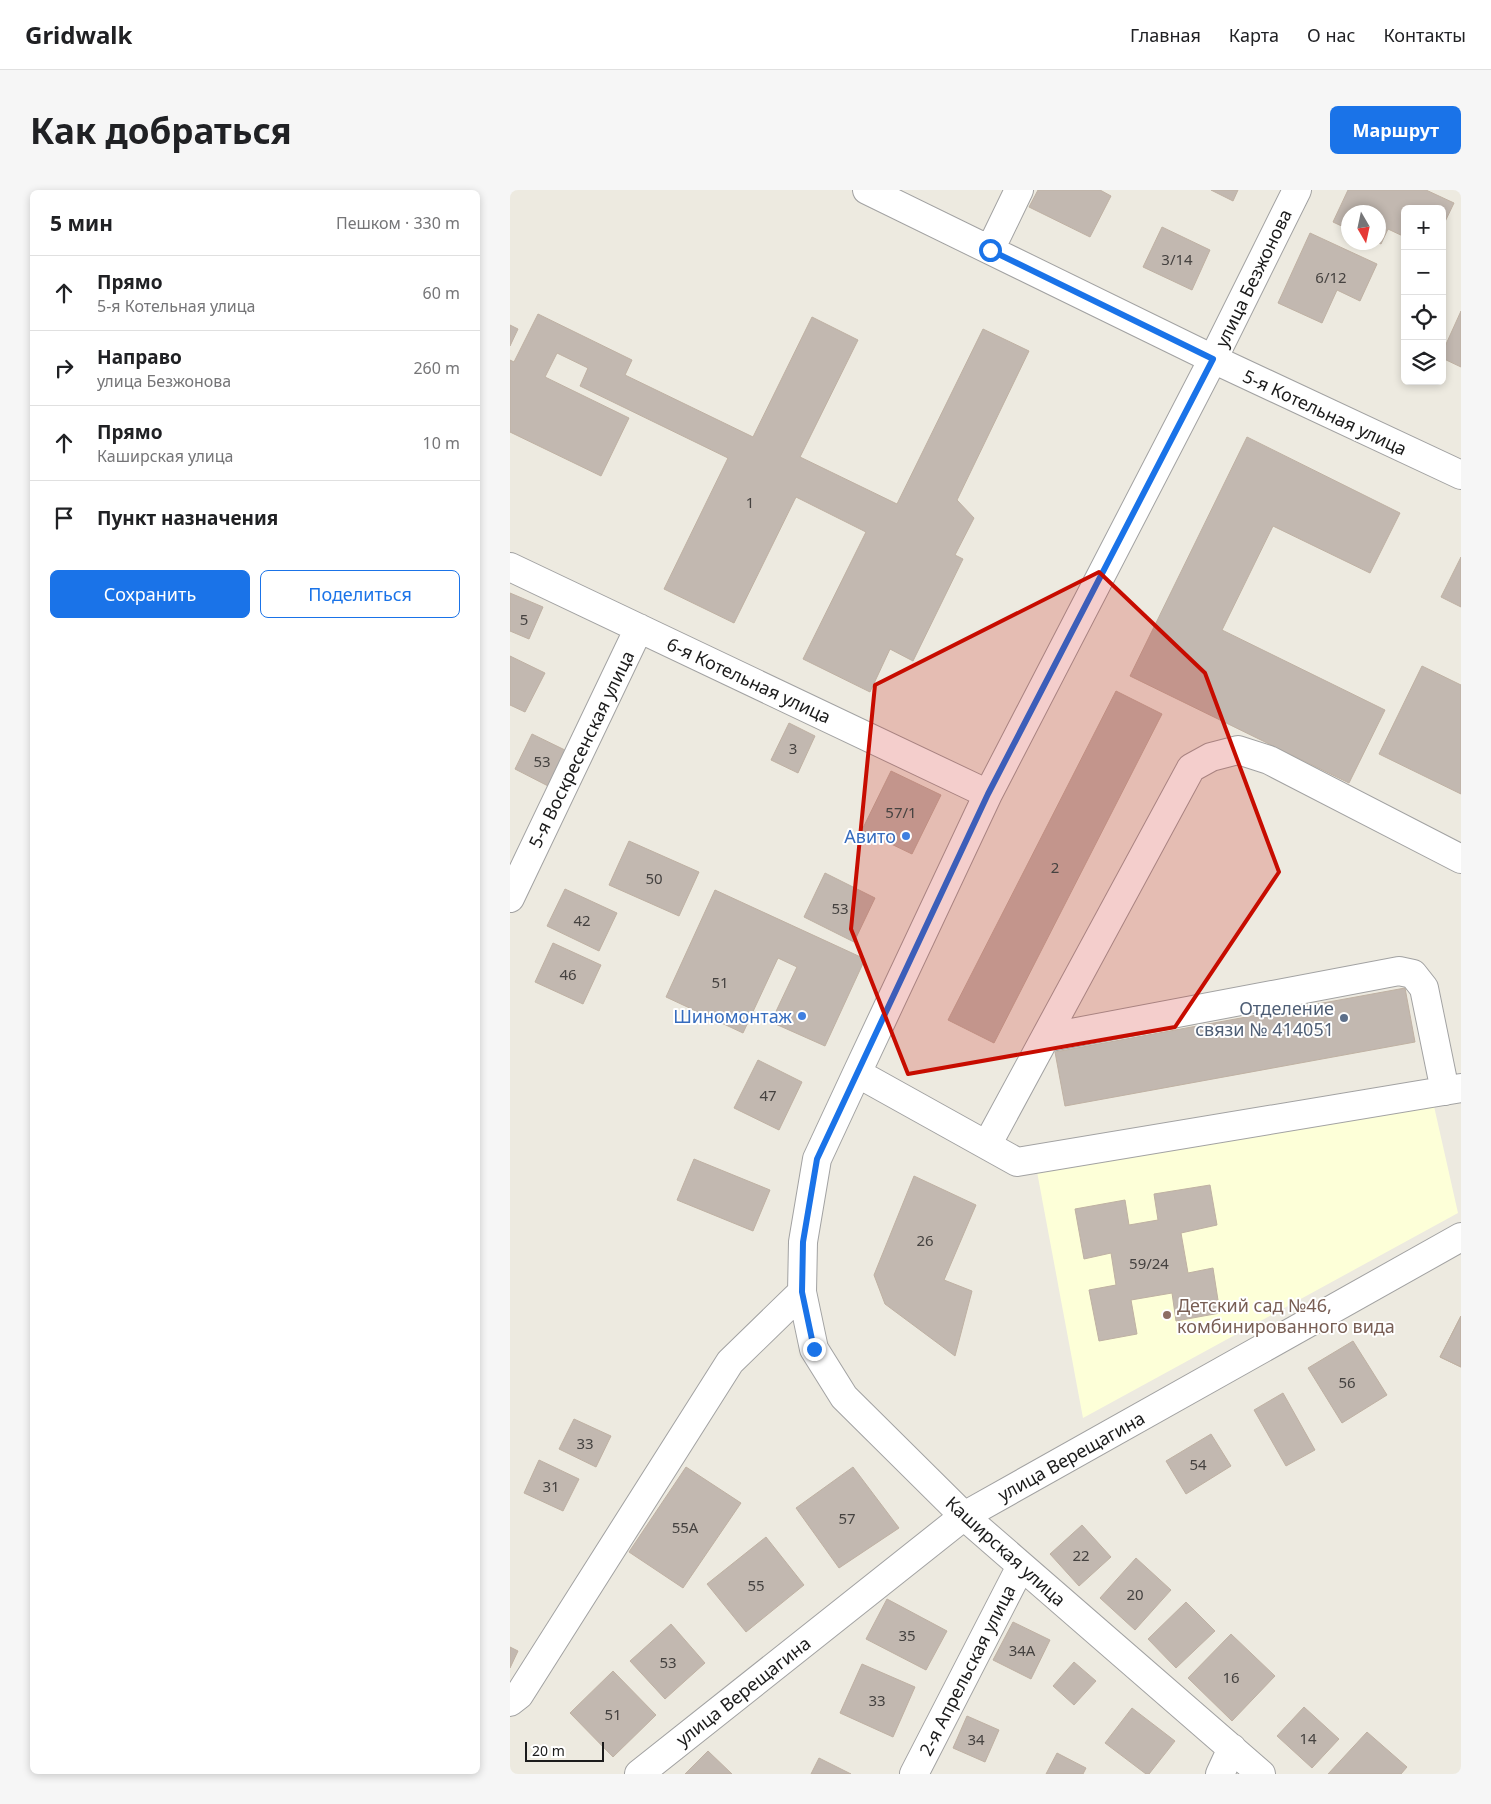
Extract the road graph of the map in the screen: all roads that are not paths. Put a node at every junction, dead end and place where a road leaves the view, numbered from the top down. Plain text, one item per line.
1 (867, 190) edge
2 (1019, 190) edge
3 (1297, 190) edge
4 (990, 250) junction
5 (1213, 359) junction
6 (1460, 471) edge
7 (510, 567) edge
8 (639, 628) junction
9 (988, 794) junction
10 (1461, 859) edge
11 (510, 898) edge
12 (1045, 1038) junction
13 (857, 1073) junction
14 (1453, 1090) edge
15 (987, 1145) junction
16 (1461, 1237) edge
17 (802, 1292) junction
18 (964, 1516) junction
19 (1021, 1566) junction
20 (510, 1702) edge
21 (1232, 1748) junction
22 (639, 1774) edge
23 (914, 1774) edge
24 (1220, 1774) edge
25 (1261, 1774) edge

1 - 4 street, 5-я Котельная улица
2 - 4 street
3 - 5 street, улица Безжонова
4 - 5 street, 5-я Котельная улица
5 - 6 street, 5-я Котельная улица
5 - 9 street, улица Безжонова
7 - 8 street, 6-я Котельная улица
8 - 9 street, 6-я Котельная улица
8 - 11 street, 5-я Воскресенская улица
9 - 13 street, улица Безжонова
10 - 12 street
12 - 14 street
12 - 15 street
13 - 15 street
13 - 17 street, улица Безжонова
14 - 15 street
16 - 18 street, улица Верещагина
17 - 18 street, Каширская улица
17 - 20 street
18 - 19 street, Каширская улица
18 - 22 street, улица Верещагина
19 - 21 street, Каширская улица
19 - 23 street, 2-я Апрельская улица
21 - 24 street
21 - 25 street, Каширская улица

